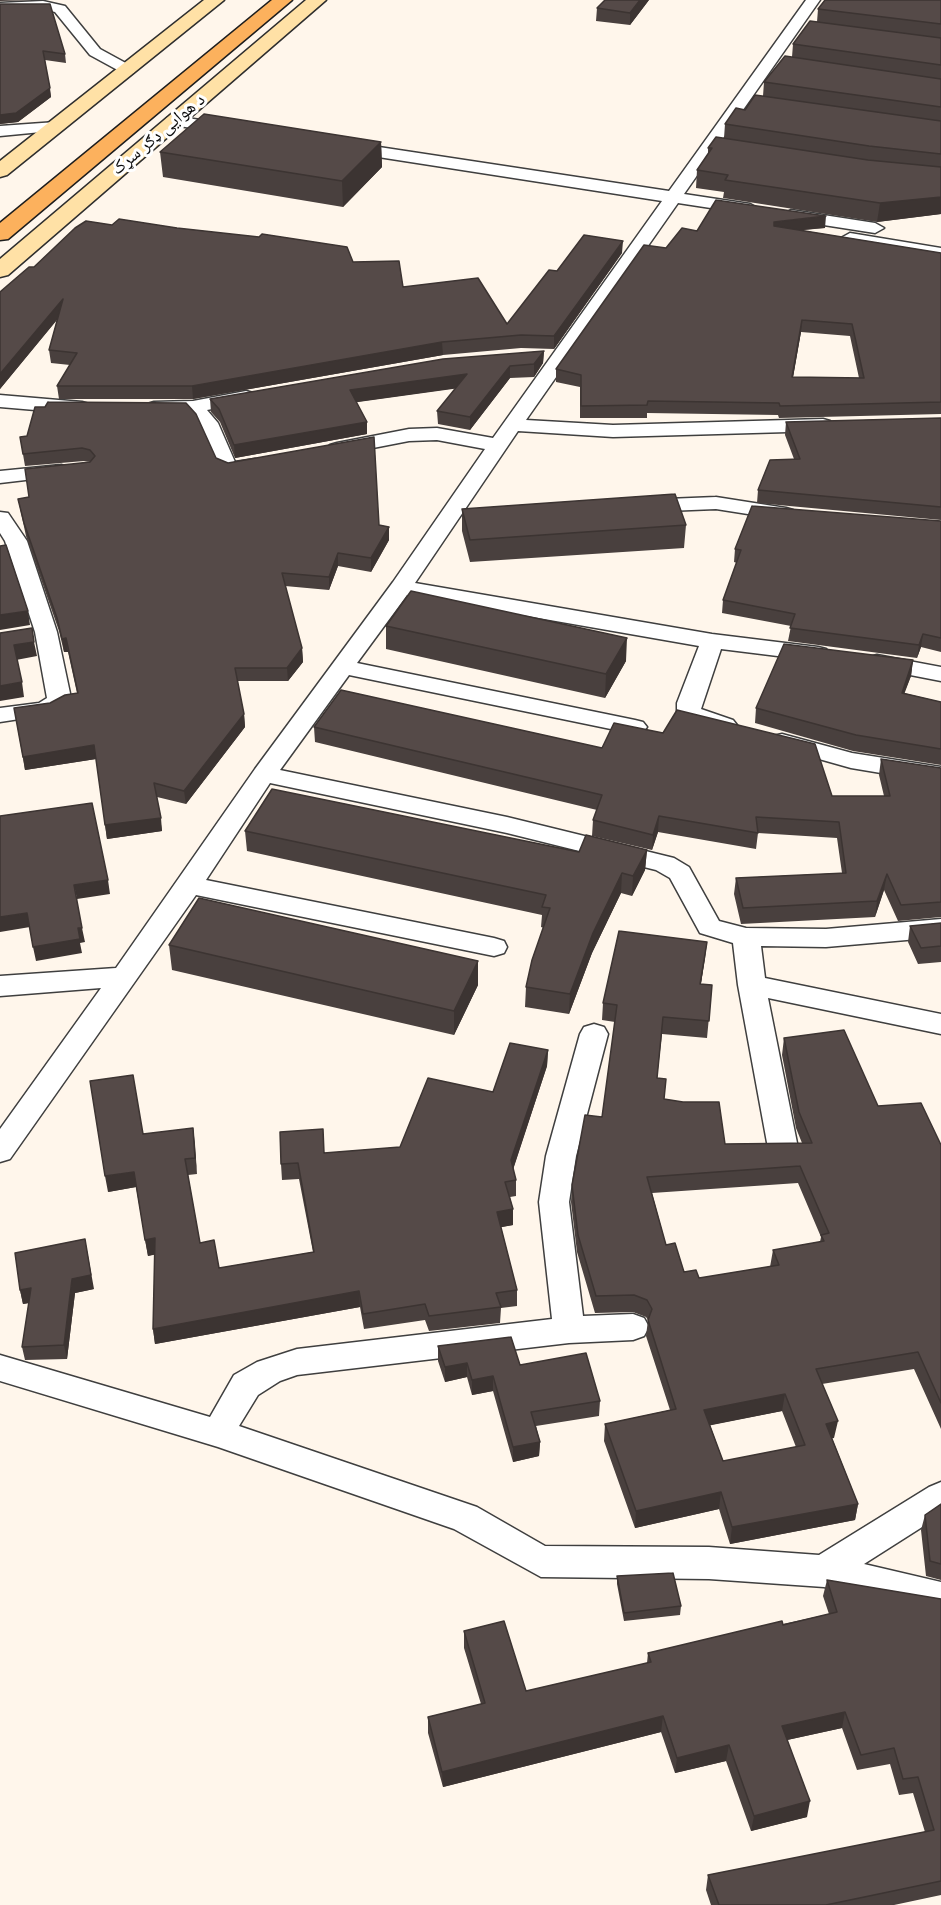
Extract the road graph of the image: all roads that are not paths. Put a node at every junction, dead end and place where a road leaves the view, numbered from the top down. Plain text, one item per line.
1 (215, 0) edge
2 (257, 0) edge
3 (282, 0) edge
4 (317, 0) edge
5 (813, 0) edge
6 (0, 7) edge
7 (792, 29) junction
8 (815, 32) edge
9 (767, 64) junction
10 (790, 68) edge
11 (128, 70) junction
12 (739, 103) junction
13 (761, 107) edge
14 (173, 121) junction
15 (57, 127) junction
16 (0, 130) edge
17 (242, 131) edge
18 (334, 145) edge
19 (708, 146) junction
20 (731, 150) edge
21 (53, 166) dead end
22 (0, 171) edge
23 (669, 202) junction
24 (770, 218) junction
25 (875, 228) dead end
26 (0, 234) edge
27 (941, 253) edge
28 (0, 270) edge
29 (266, 393) edge
30 (0, 401) edge
31 (193, 407) junction
32 (103, 409) edge
33 (136, 409) edge
34 (846, 424) edge
35 (512, 425) junction
36 (498, 445) junction
37 (317, 453) edge
38 (271, 462) edge
39 (84, 469) edge
40 (0, 477) edge
41 (623, 507) edge
42 (472, 514) edge
43 (449, 515) junction
44 (806, 516) edge
45 (0, 518) edge
46 (401, 587) junction
47 (46, 632) junction
48 (23, 636) edge
49 (712, 641) junction
50 (344, 667) junction
51 (941, 674) edge
52 (0, 715) edge
53 (635, 727) edge
54 (264, 774) junction
55 (941, 775) edge
56 (189, 885) junction
57 (941, 928) edge
58 (746, 937) junction
59 (494, 947) dead end
60 (124, 976) junction
61 (0, 986) edge
62 (752, 986) junction
63 (941, 1024) edge
64 (594, 1034) dead end
65 (783, 1148) edge
66 (0, 1151) edge
67 (633, 1327) dead end
68 (569, 1330) junction
69 (0, 1368) edge
70 (218, 1433) junction
71 (941, 1497) edge
72 (824, 1571) junction
73 (941, 1598) edge

1 - 11 main road
2 - 21 main road
3 - 26 main road
4 - 14 main road, د هوایی ډګر سړک
5 - 7 street
6 - 11 street
7 - 8 street
7 - 9 street
9 - 10 street
9 - 12 street
11 - 15 main road
12 - 13 street
12 - 19 street
14 - 17 street
14 - 28 main road, د هوایی ډګر سړک
15 - 16 street
15 - 22 main road
18 - 23 street
19 - 20 street
19 - 23 street
23 - 24 street
23 - 35 street
24 - 25 street
24 - 27 street
29 - 31 street
30 - 32 street
31 - 33 street
31 - 38 street
34 - 35 street
35 - 36 street
36 - 37 street
36 - 43 street
39 - 40 street
41 - 44 street
42 - 43 street
43 - 46 street
45 - 47 street
46 - 49 street
46 - 50 street
47 - 48 street
47 - 52 street
49 - 51 street
49 - 55 street
50 - 53 street
50 - 54 street
54 - 56 street
54 - 58 street
56 - 59 street
56 - 60 street
57 - 58 street
58 - 62 street
60 - 61 street
60 - 66 street
62 - 63 street
62 - 65 street
64 - 68 street
67 - 68 street
68 - 70 street
69 - 70 street
70 - 72 street
71 - 72 street
72 - 73 street

